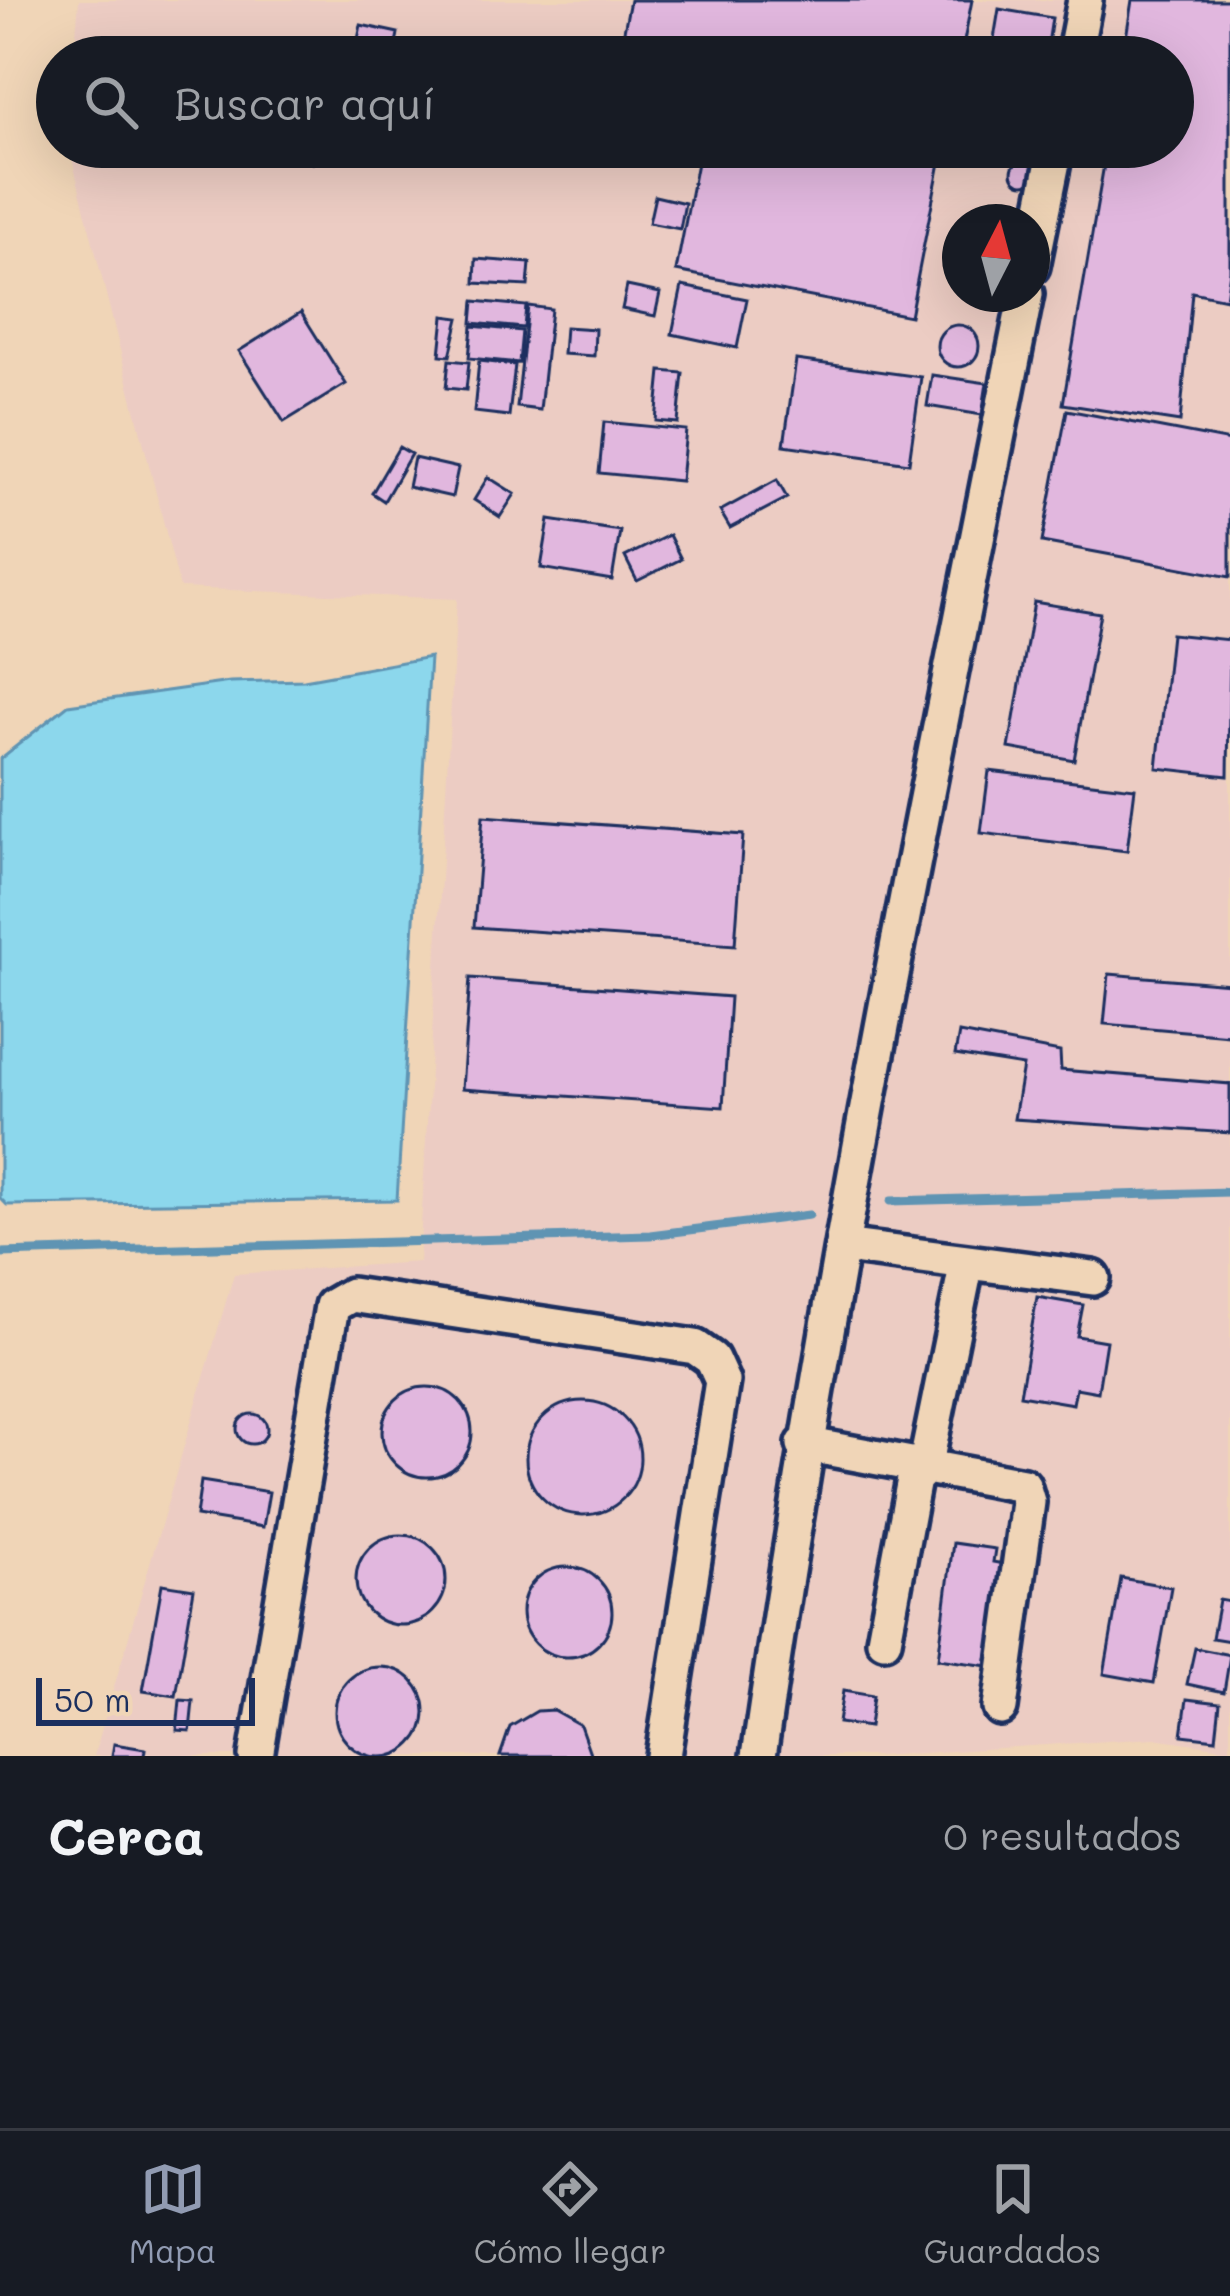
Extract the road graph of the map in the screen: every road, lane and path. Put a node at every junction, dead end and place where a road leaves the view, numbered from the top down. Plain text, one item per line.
1 (1085, 0) edge
2 (1078, 36) edge
3 (1052, 168) edge
4 (1045, 204) edge
5 (1022, 312) edge
6 (843, 1246) junction
7 (967, 1262) junction
8 (1093, 1278) dead end
9 (804, 1444) junction
10 (925, 1468) junction
11 (884, 1640) dead end
12 (1000, 1708) dead end
13 (256, 1756) edge
14 (663, 1756) edge
15 (759, 1756) edge

1 - 2 street
3 - 4 street
5 - 6 street
6 - 7 street
6 - 9 street
7 - 8 street
7 - 10 street
9 - 10 street
9 - 15 street
10 - 11 street
10 - 12 street
13 - 14 street

